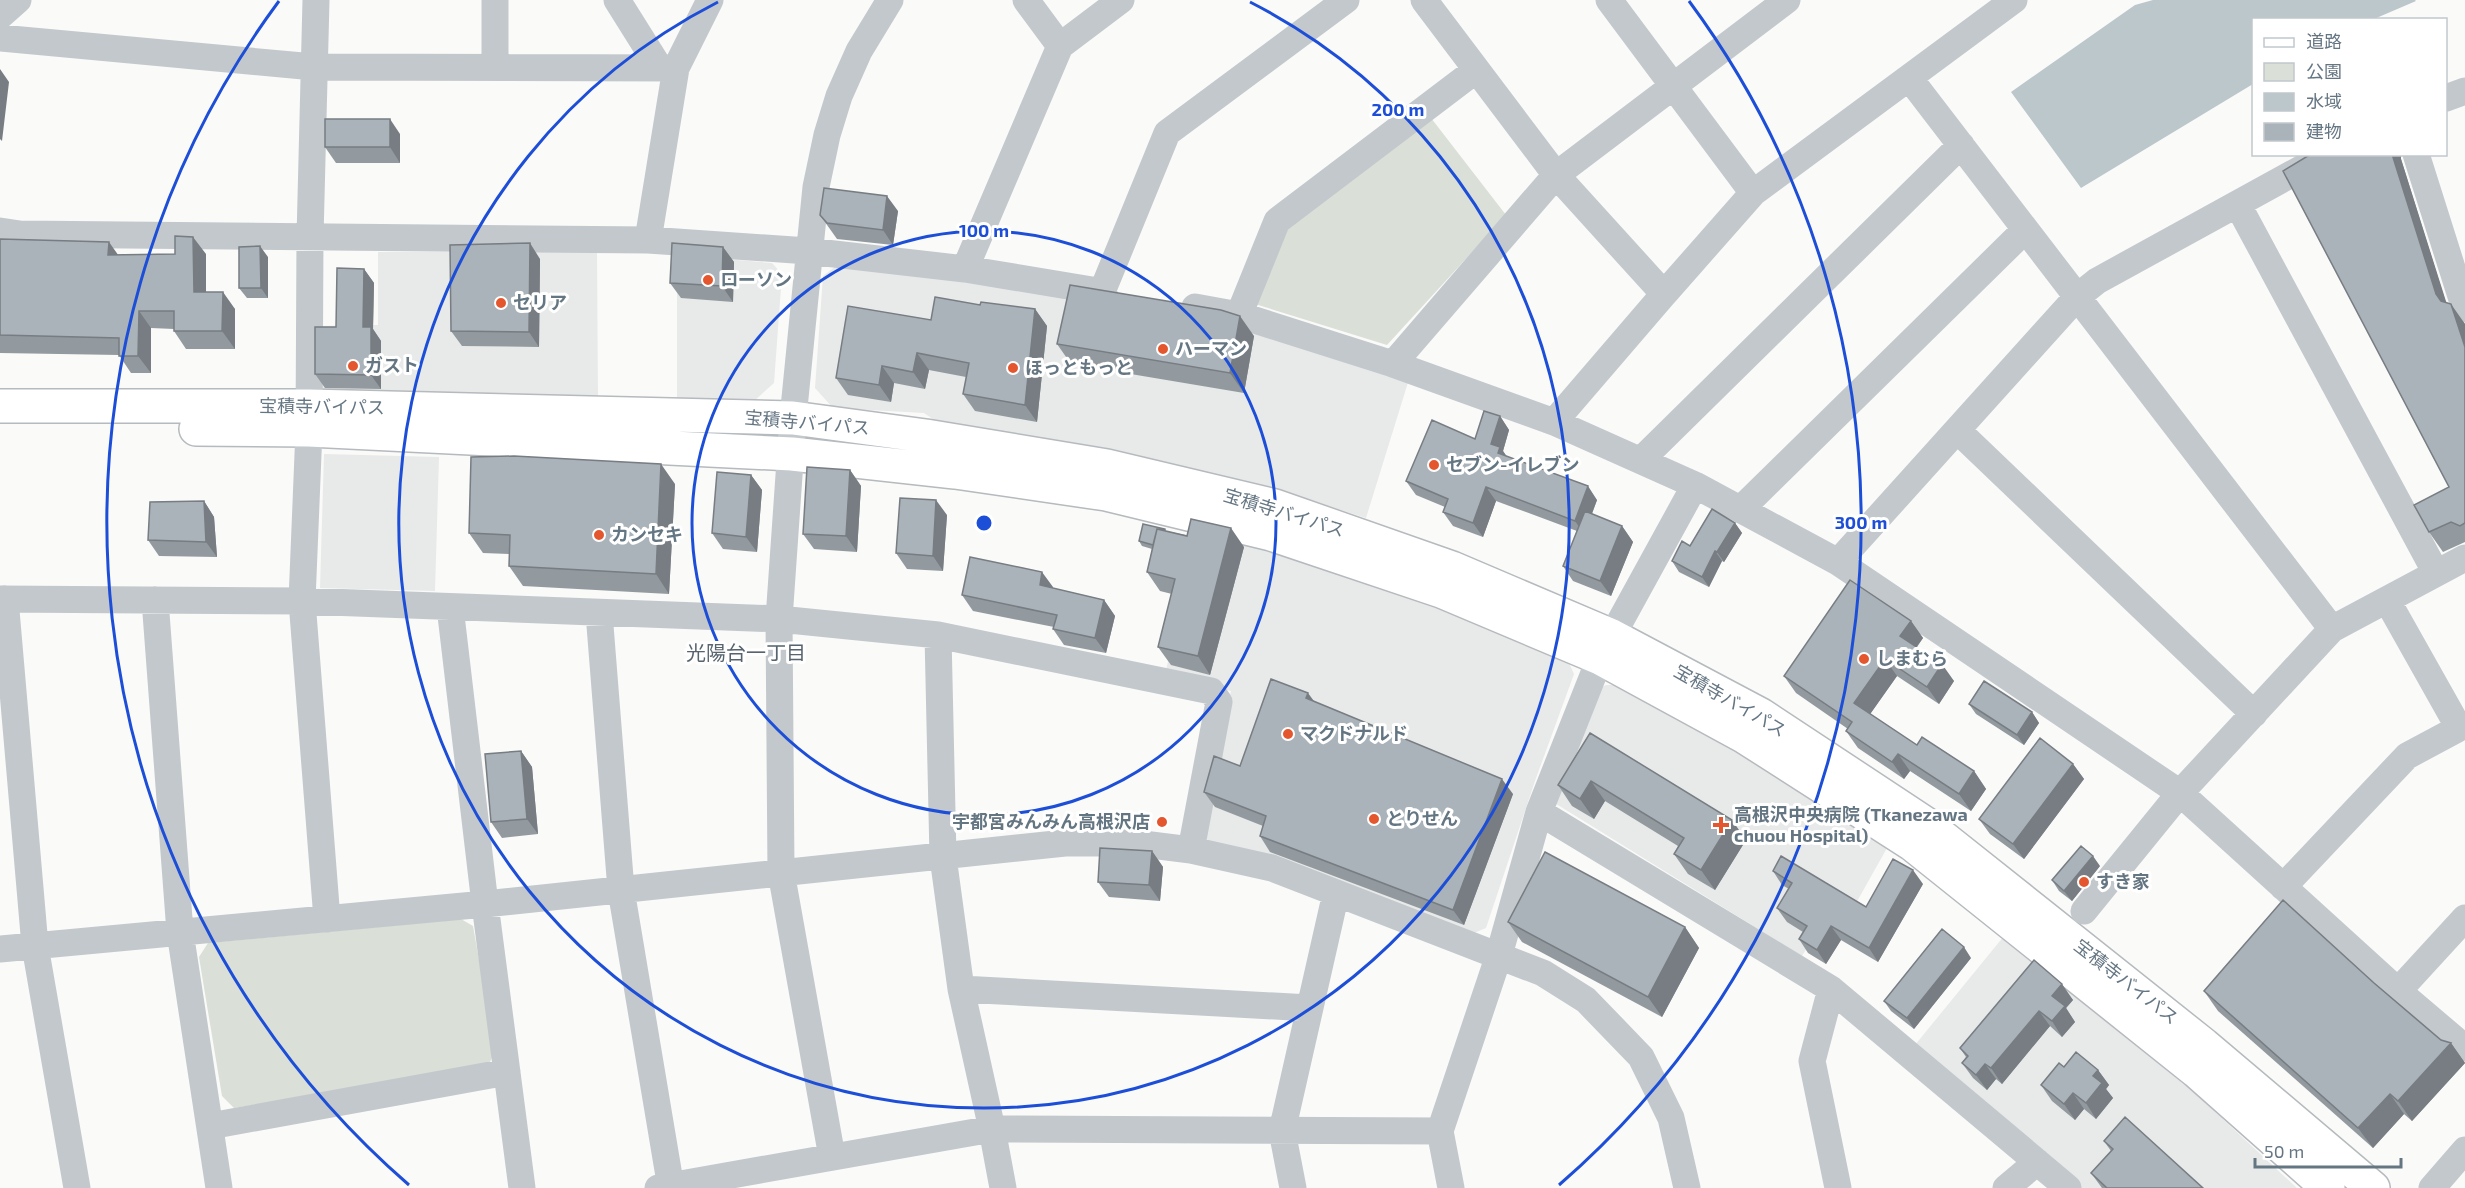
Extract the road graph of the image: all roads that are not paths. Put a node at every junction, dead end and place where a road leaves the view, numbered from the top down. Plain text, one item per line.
1 (18, 0) edge
2 (316, 0) edge
3 (495, 0) edge
4 (617, 0) edge
5 (710, 0) edge
6 (890, 0) edge
7 (1026, 0) edge
8 (1121, 0) edge
9 (1347, 0) edge
10 (1424, 0) edge
11 (1609, 0) edge
12 (1787, 0) edge
13 (2014, 0) edge
14 (0, 16) edge
15 (0, 38) edge
16 (1060, 46) junction
17 (495, 66) junction
18 (314, 67) junction
19 (667, 67) junction
20 (1476, 70) junction
21 (1910, 79) junction
22 (1674, 85) junction
23 (2465, 91) edge
24 (2447, 97) edge
25 (1961, 145) junction
26 (2324, 156) edge
27 (2417, 156) edge
28 (1556, 175) junction
29 (1753, 193) junction
30 (2238, 205) junction
31 (2025, 230) junction
32 (0, 231) edge
33 (310, 238) junction
34 (648, 240) junction
35 (808, 251) junction
36 (965, 269) junction
37 (1664, 294) junction
38 (2077, 297) junction
39 (1170, 303) edge
40 (2465, 309) edge
41 (1239, 315) junction
42 (1393, 363) junction
43 (0, 406) edge
44 (309, 418) junction
45 (793, 418) junction
46 (1554, 422) junction
47 (0, 426) edge
48 (1957, 430) junction
49 (792, 454) junction
50 (1642, 459) junction
51 (1695, 484) junction
52 (1741, 509) junction
53 (2465, 558) edge
54 (1838, 562) junction
55 (2436, 573) junction
56 (3, 599) edge
57 (155, 600) junction
58 (2387, 600) junction
59 (303, 601) junction
60 (450, 608) junction
61 (599, 613) junction
62 (779, 619) junction
63 (2332, 629) junction
64 (938, 635) junction
65 (1606, 647) junction
66 (2254, 714) junction
67 (2462, 726) edge
68 (2180, 793) junction
69 (1539, 812) junction
70 (1191, 850) junction
71 (943, 857) junction
72 (781, 872) junction
73 (2283, 887) junction
74 (621, 890) junction
75 (1336, 893) junction
76 (485, 904) junction
77 (2084, 911) dead end
78 (2465, 918) edge
79 (327, 919) junction
80 (180, 933) junction
81 (35, 946) junction
82 (0, 949) edge
83 (1499, 955) junction
84 (961, 989) junction
85 (1831, 989) junction
86 (2398, 991) junction
87 (1310, 1008) junction
88 (2465, 1048) edge
89 (507, 1072) junction
90 (210, 1126) junction
91 (992, 1129) junction
92 (1282, 1131) junction
93 (1440, 1131) junction
94 (2465, 1150) edge
95 (832, 1157) junction
96 (2037, 1161) junction
97 (667, 1187) edge
98 (77, 1188) edge
99 (219, 1188) edge
100 (522, 1188) edge
101 (1003, 1188) edge
102 (1293, 1188) edge
103 (1451, 1188) edge
104 (1687, 1188) edge
105 (1838, 1188) edge
106 (2006, 1188) edge
107 (2068, 1188) edge
108 (2328, 1188) edge
109 (2373, 1188) edge
110 (2432, 1188) edge

1 - 14 street
2 - 18 street
3 - 17 street
4 - 19 street
5 - 19 street
6 - 35 street
7 - 16 street
8 - 16 street
9 - 36 street
10 - 20 street
11 - 22 street
12 - 22 street
13 - 21 street
15 - 18 street
16 - 36 street
17 - 18 street
17 - 19 street
18 - 33 street
19 - 34 street
20 - 28 street
20 - 41 street
21 - 25 street
21 - 29 street
22 - 28 street
22 - 29 street
23 - 24 street
25 - 31 street
25 - 50 street
26 - 30 street
27 - 40 street
28 - 37 street
28 - 42 street
29 - 37 street
30 - 38 street
30 - 55 street
31 - 38 street
31 - 52 street
32 - 33 street
33 - 34 street
33 - 44 street
34 - 35 street
35 - 36 street
35 - 45 street
37 - 46 street
38 - 48 street
38 - 63 street
39 - 41 street
41 - 42 street
42 - 46 street
43 - 44 main road, 宝積寺バイパス
44 - 45 main road, 宝積寺バイパス
44 - 47 main road, 宝積寺バイパス
44 - 49 main road, 宝積寺バイパス
44 - 59 street
45 - 49 street
45 - 65 main road, 宝積寺バイパス
46 - 50 street
48 - 54 street
48 - 66 street
49 - 62 street
49 - 65 main road, 宝積寺バイパス
50 - 51 street
51 - 52 street
51 - 65 street
52 - 54 street
53 - 55 street
54 - 68 street
55 - 58 street
56 - 57 street
56 - 81 street
57 - 59 street
57 - 80 street
58 - 63 street
58 - 67 street
59 - 60 street
59 - 79 street
60 - 61 street
60 - 76 street
61 - 62 street
61 - 74 street
62 - 64 street
62 - 72 street
63 - 66 street
64 - 70 street
64 - 71 street
65 - 69 street
65 - 108 main road, 宝積寺バイパス
65 - 109 main road, 宝積寺バイパス
66 - 68 street
67 - 73 street
68 - 73 street
68 - 77 street
69 - 83 street
69 - 85 street
70 - 71 street
70 - 75 street
71 - 72 street
71 - 84 street
72 - 74 street
72 - 95 street
73 - 86 street
74 - 76 street
74 - 97 street
75 - 83 street
75 - 87 street
76 - 79 street
76 - 89 street
78 - 86 street
79 - 80 street
80 - 81 street
80 - 90 street
81 - 82 street
81 - 98 street
83 - 93 street
83 - 104 street
84 - 87 street
84 - 91 street
85 - 96 street
85 - 105 street
86 - 88 street
87 - 92 street
89 - 90 street
89 - 100 street
90 - 99 street
91 - 92 street
91 - 95 street
91 - 101 street
92 - 93 street
92 - 102 street
93 - 103 street
94 - 110 street
95 - 97 street
96 - 106 street
96 - 107 street

